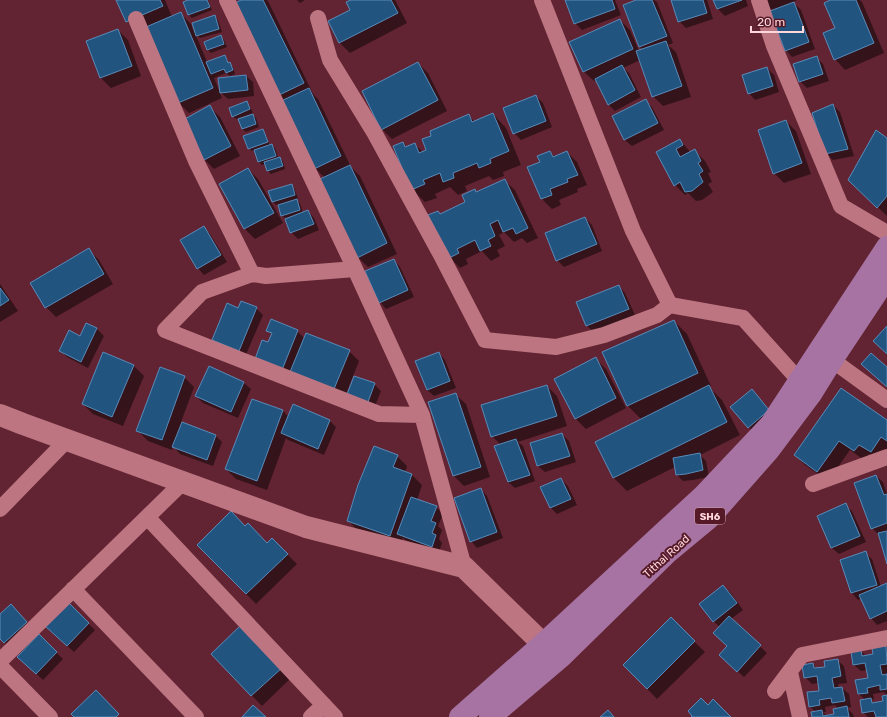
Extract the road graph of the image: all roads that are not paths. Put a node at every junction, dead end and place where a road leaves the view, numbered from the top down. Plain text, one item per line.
1 (227, 0) edge
2 (542, 0) edge
3 (759, 0) edge
4 (318, 18) dead end
5 (136, 20) dead end
6 (887, 233) edge
7 (887, 247) edge
8 (355, 269) junction
9 (252, 274) junction
10 (885, 284) edge
11 (670, 305) junction
12 (832, 360) junction
13 (806, 387) junction
14 (887, 400) edge
15 (0, 415) edge
16 (422, 415) junction
17 (66, 440) junction
18 (887, 457) edge
19 (183, 482) junction
20 (813, 484) dead end
21 (0, 509) edge
22 (147, 517) junction
23 (464, 568) junction
24 (73, 589) junction
25 (887, 638) edge
26 (543, 644) junction
27 (563, 655) junction
28 (0, 661) edge
29 (0, 666) edge
30 (790, 672) junction
31 (775, 691) dead end
32 (324, 705) junction
33 (494, 715) edge
34 (50, 717) edge
35 (196, 717) edge
36 (311, 717) edge
37 (335, 717) edge
38 (460, 717) edge
39 (800, 717) edge

1 - 8 street
2 - 11 street
3 - 6 street
4 - 11 street
5 - 9 street
7 - 13 main road
8 - 9 street
8 - 16 street
9 - 16 street
10 - 12 main road, Tithal Road / SH6
11 - 13 street
12 - 13 main road, Tithal Road / SH6
12 - 14 street
13 - 26 main road
13 - 27 main road, Tithal Road / SH6
15 - 17 street
16 - 23 street
17 - 19 street
17 - 21 street
18 - 20 street
19 - 22 street
19 - 23 street
22 - 24 street
22 - 32 street
23 - 26 street
24 - 28 street
24 - 35 street
25 - 30 street
26 - 27 street
26 - 38 main road
27 - 33 main road, Tithal Road / SH6
29 - 34 street
30 - 31 street
30 - 39 street
32 - 36 street
32 - 37 street

